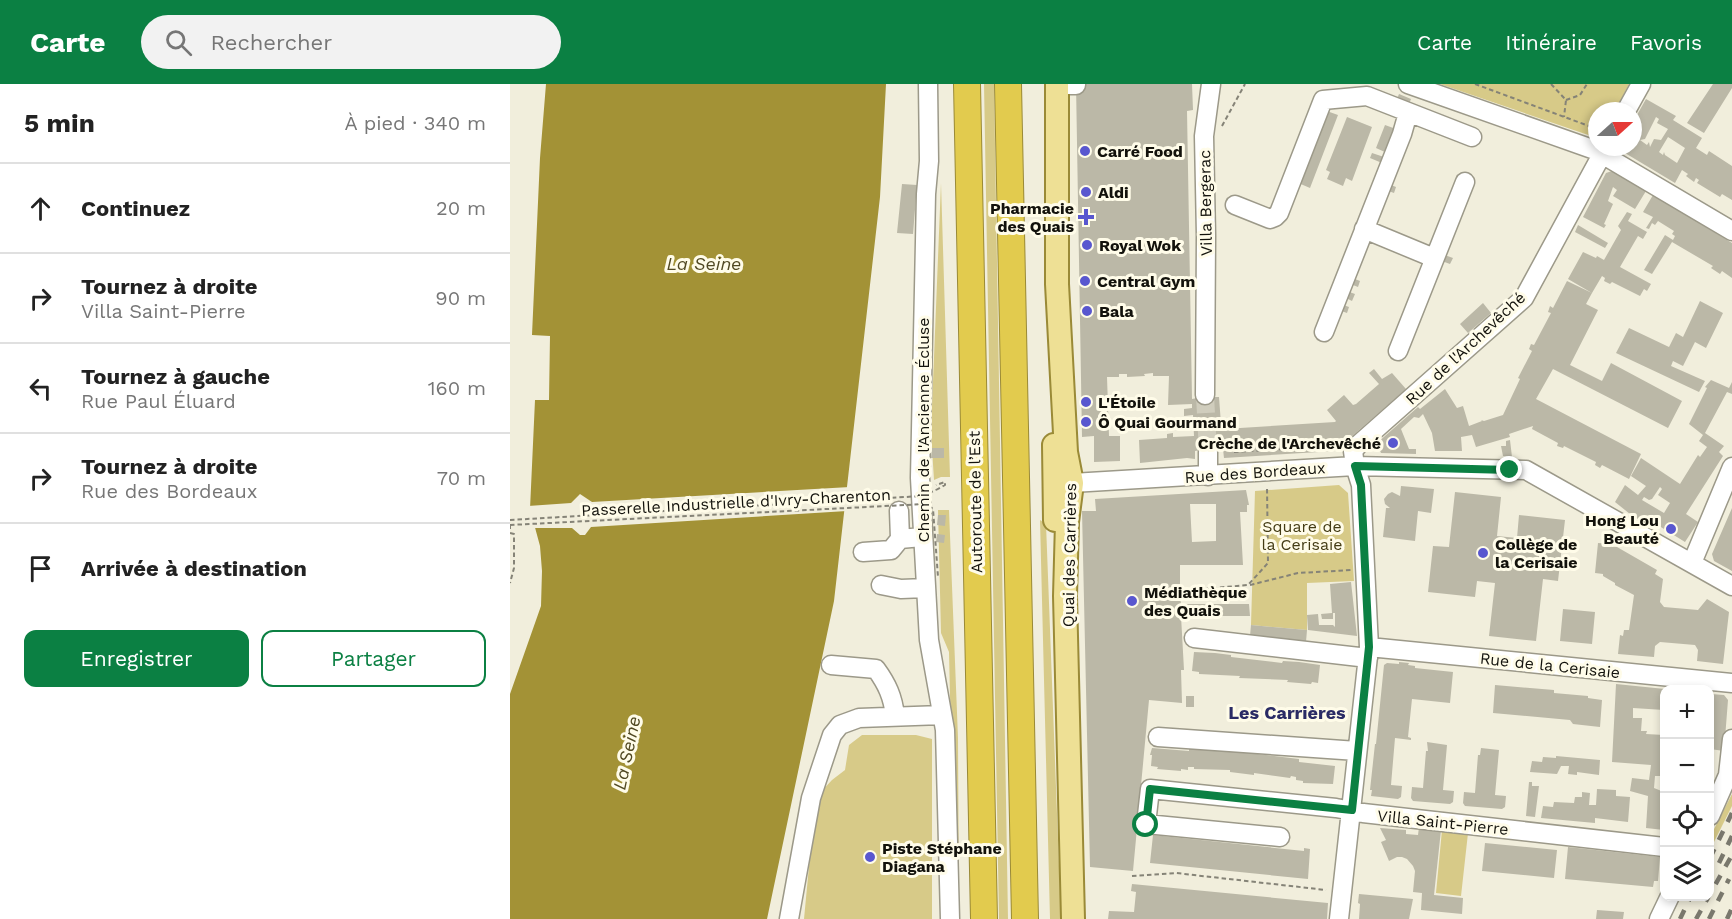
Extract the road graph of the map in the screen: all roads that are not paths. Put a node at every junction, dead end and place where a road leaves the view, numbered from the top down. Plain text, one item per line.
1 (928, 84) edge
2 (958, 84) edge
3 (967, 84) edge
4 (1008, 84) edge
5 (1059, 84) edge
6 (1211, 84) edge
7 (1408, 84) edge
8 (1641, 84) edge
9 (1631, 102) edge
10 (1408, 113) junction
11 (1472, 137) dead end
12 (1588, 146) edge
13 (1598, 156) edge
14 (1609, 156) edge
15 (968, 163) junction
16 (1465, 182) dead end
17 (1235, 205) dead end
18 (1364, 230) junction
19 (1732, 231) edge
20 (1434, 258) junction
21 (1324, 332) dead end
22 (1398, 351) dead end
23 (1205, 395) tunnel mouth
24 (1208, 452) tunnel mouth
25 (1355, 466) junction
26 (1732, 466) edge
27 (1208, 476) junction
28 (1065, 484) junction
29 (899, 511) dead end
30 (922, 537) junction
31 (900, 539) junction
32 (863, 552) dead end
33 (1692, 562) junction
34 (932, 582) junction
35 (881, 585) dead end
36 (1732, 585) edge
37 (1194, 638) dead end
38 (1368, 652) junction
39 (831, 665) dead end
40 (1732, 683) edge
41 (895, 716) junction
42 (943, 722) junction
43 (1158, 737) dead end
44 (1732, 739) edge
45 (1357, 751) junction
46 (1714, 807) edge
47 (1352, 810) junction
48 (1280, 837) dead end
49 (1660, 846) edge
50 (1668, 901) edge
51 (789, 919) edge
52 (950, 919) edge
53 (984, 919) edge
54 (1025, 919) edge
55 (1061, 919) edge
56 (1073, 919) edge
57 (1339, 919) edge
58 (1659, 919) edge

1 - 30 street, Chemin de l'Ancienne Écluse
2 - 15 highway
3 - 15 highway, Autoroute de l’Est
4 - 54 highway
5 - 28 main road, Quai des Carrières
6 - 23 street, Villa Bergerac
7 - 12 street
8 - 9 street
10 - 11 street
10 - 17 street
10 - 18 street
13 - 25 street, Rue de l'Archevêché
14 - 19 street
15 - 53 highway, Autoroute de l’Est
16 - 20 street
18 - 20 street
18 - 21 street
20 - 22 street
24 - 27 street
25 - 27 street, Rue des Bordeaux
25 - 33 street, Rue des Bordeaux
25 - 38 street
26 - 33 street
27 - 28 street, Rue des Bordeaux
28 - 55 main road, Quai des Carrières
28 - 56 main road, Quai des Carrières
29 - 31 street
30 - 31 street
30 - 34 street, Chemin de l'Ancienne Écluse
31 - 32 street
33 - 36 street, Rue des Bordeaux
34 - 35 street
34 - 42 street, Chemin de l'Ancienne Écluse
37 - 38 street, Rue de la Cerisaie
38 - 40 street, Rue de la Cerisaie
38 - 45 street
39 - 41 street
41 - 42 street
41 - 51 street
42 - 52 street, Chemin de l'Ancienne Écluse
43 - 45 street
44 - 46 street
45 - 47 street
47 - 48 street, Villa Saint-Pierre
47 - 49 street, Villa Saint-Pierre
47 - 57 street
50 - 58 street

